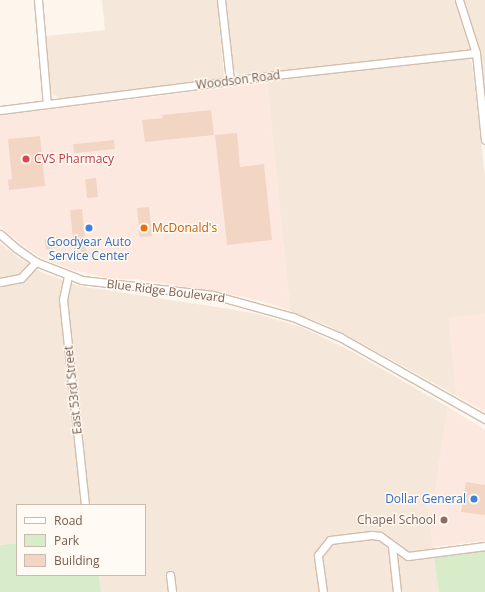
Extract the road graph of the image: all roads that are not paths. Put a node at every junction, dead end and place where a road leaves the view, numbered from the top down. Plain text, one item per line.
1 (38, 0) edge
2 (221, 0) edge
3 (459, 0) edge
4 (476, 54) junction
5 (230, 80) junction
6 (47, 104) junction
7 (483, 105) edge
8 (0, 110) edge
9 (485, 140) edge
10 (0, 234) edge
11 (36, 262) junction
12 (68, 276) junction
13 (0, 282) edge
14 (485, 419) edge
15 (85, 504) edge
16 (392, 546) junction
17 (485, 546) edge
18 (170, 575) dead end
19 (172, 592) edge
20 (323, 592) edge
21 (397, 592) edge

1 - 6 street
2 - 5 street
3 - 4 street
4 - 5 street, Woodson Road
4 - 7 street
5 - 6 street, Woodson Road
6 - 8 street, Woodson Road
7 - 9 street
10 - 11 street, Blue Ridge Boulevard
11 - 12 street, Blue Ridge Boulevard
11 - 13 street
12 - 14 street, Blue Ridge Boulevard
12 - 15 street, East 53rd Street
16 - 17 street
16 - 20 street
16 - 21 street
18 - 19 street

